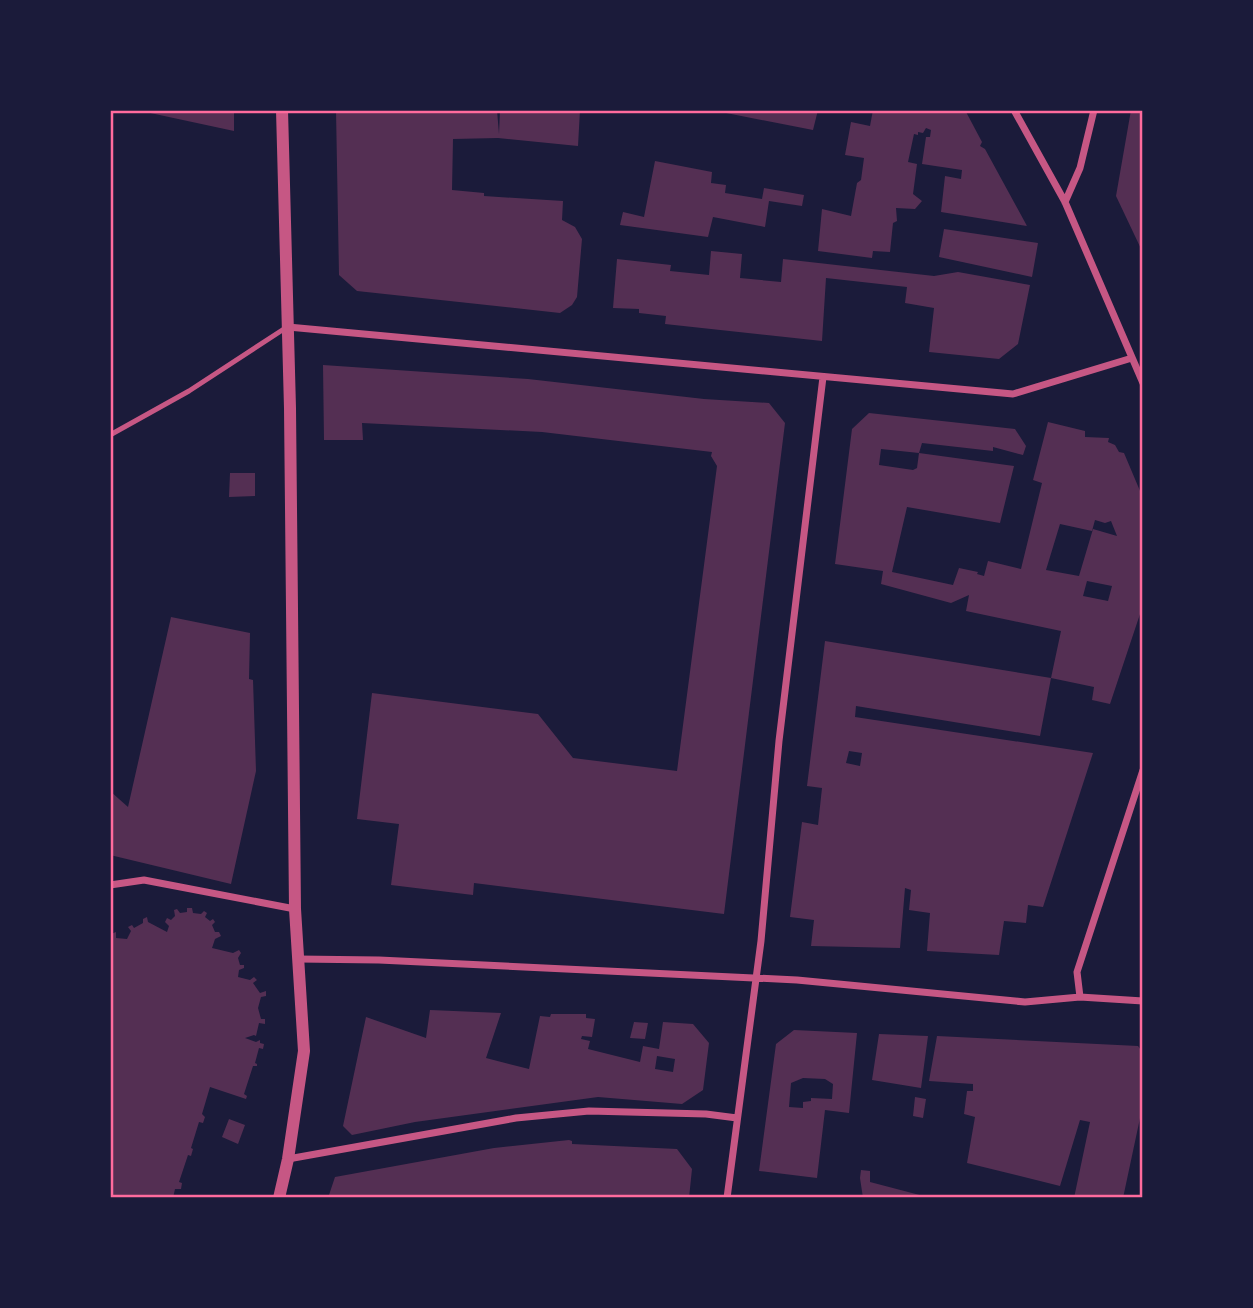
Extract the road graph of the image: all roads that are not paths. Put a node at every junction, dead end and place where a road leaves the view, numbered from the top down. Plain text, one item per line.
1 (282, 110) edge
2 (1014, 110) edge
3 (1094, 110) edge
4 (1065, 202) junction
5 (288, 327) junction
6 (1132, 358) junction
7 (823, 377) junction
8 (1143, 383) edge
9 (110, 435) edge
10 (1143, 770) edge
11 (110, 885) edge
12 (295, 909) junction
13 (298, 960) junction
14 (756, 978) junction
15 (1080, 997) junction
16 (1143, 1001) edge
17 (737, 1118) junction
18 (288, 1158) junction
19 (279, 1198) edge
20 (727, 1198) edge

1 - 5 street
2 - 4 street
3 - 4 street
4 - 6 street
5 - 7 street
5 - 9 lane
5 - 12 street
6 - 7 street
6 - 8 street
7 - 14 street
10 - 15 street
11 - 12 street
12 - 13 street
13 - 14 street
13 - 18 street
14 - 15 street
14 - 17 street
15 - 16 street
17 - 18 street
17 - 20 street
18 - 19 street

